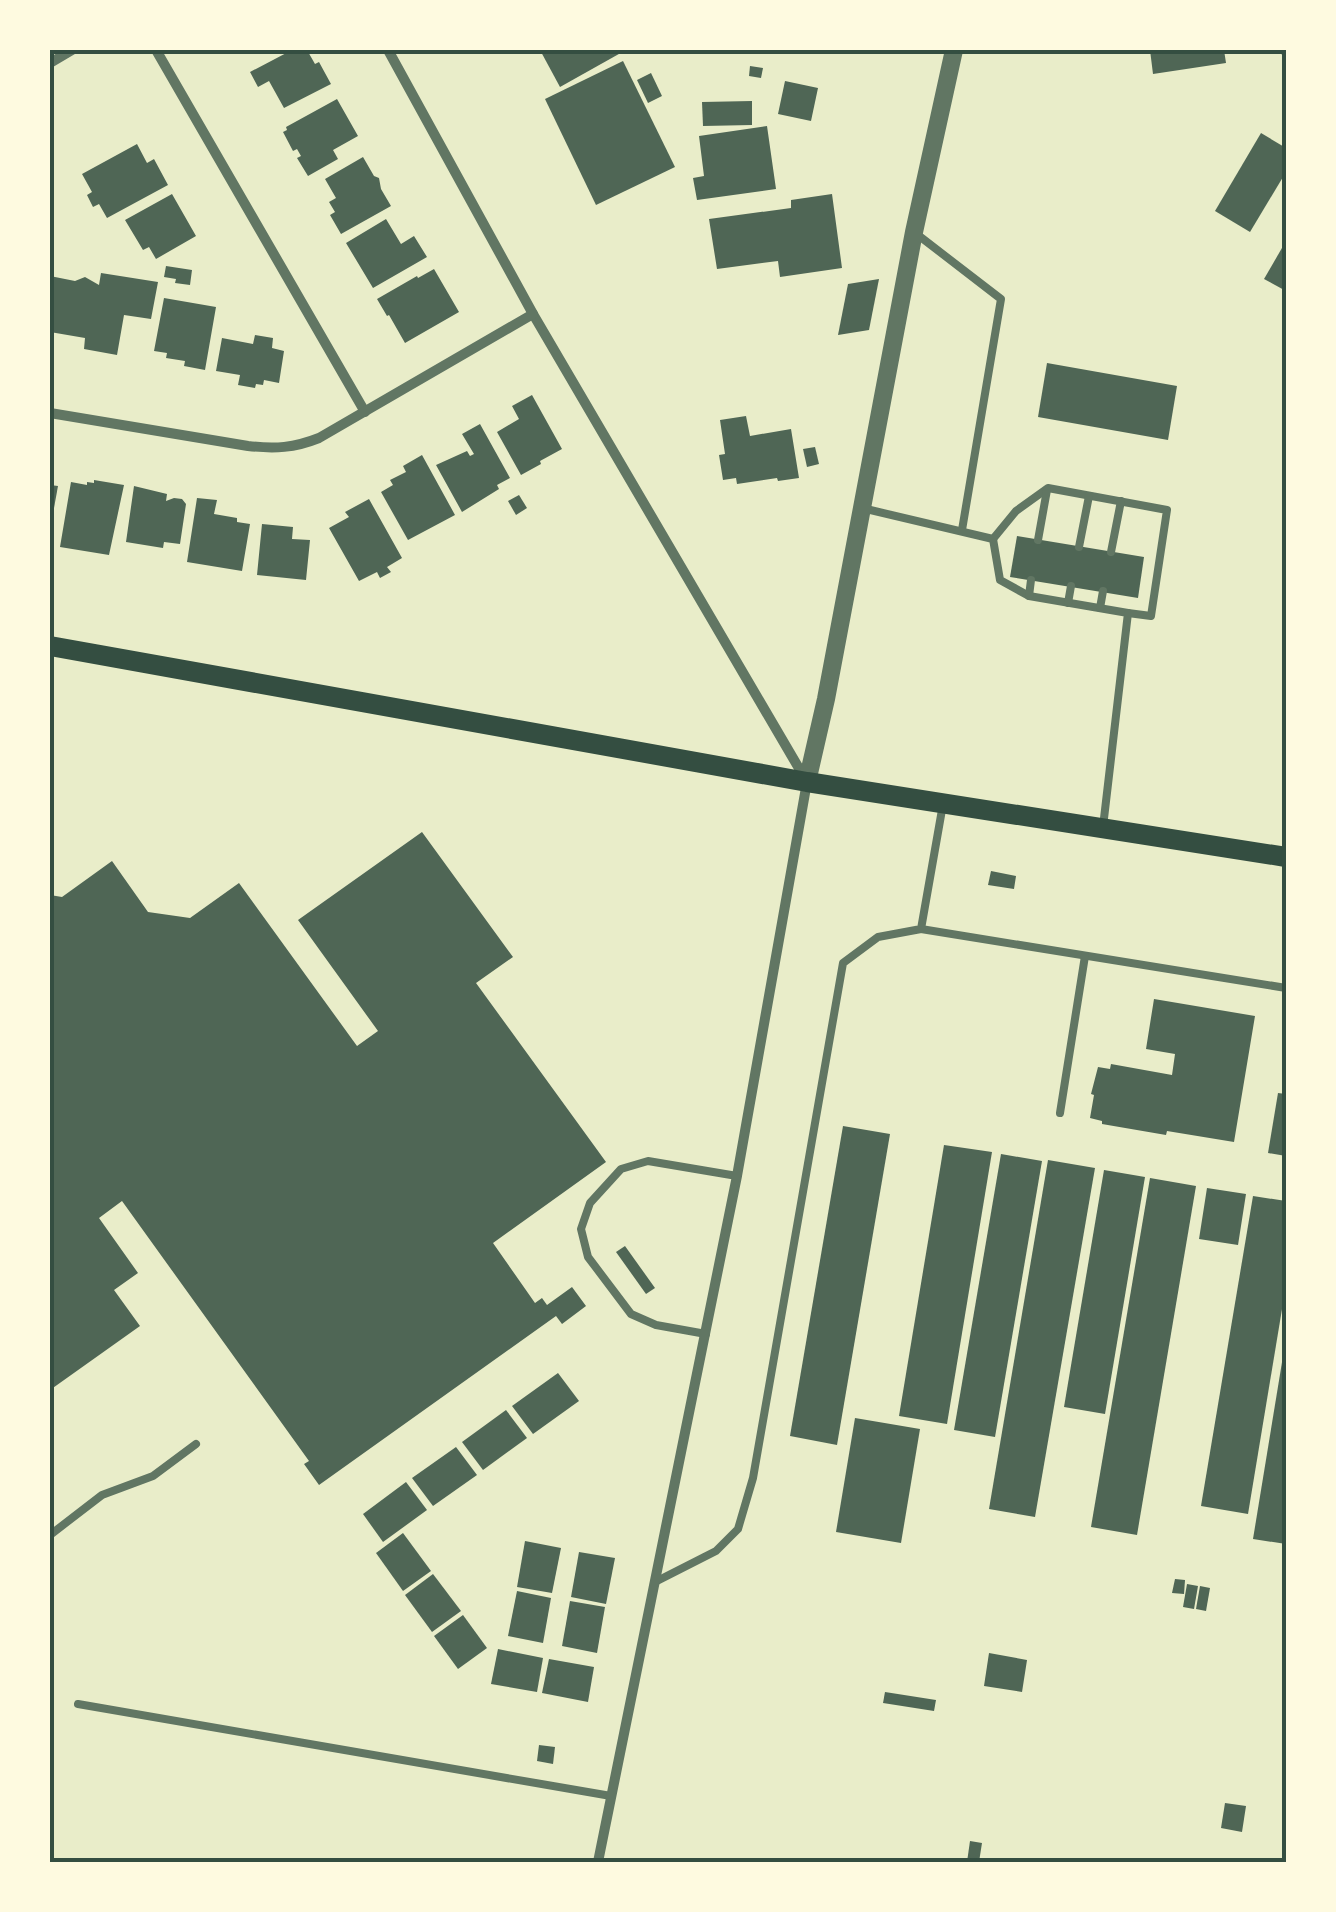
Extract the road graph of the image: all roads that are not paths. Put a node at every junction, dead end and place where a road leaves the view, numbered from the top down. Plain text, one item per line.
1 (72, 50) edge
2 (156, 50) edge
3 (388, 50) edge
4 (954, 50) edge
5 (50, 62) edge
6 (914, 232) junction
7 (533, 314) junction
8 (365, 412) junction
9 (50, 413) edge
10 (1048, 488) junction
11 (1089, 496) junction
12 (1121, 502) junction
13 (862, 508) junction
14 (962, 530) junction
15 (993, 539) junction
16 (1038, 540) dead end
17 (1079, 547) dead end
18 (1111, 552) dead end
19 (1032, 580) dead end
20 (1071, 586) dead end
21 (1103, 592) dead end
22 (1029, 596) junction
23 (1068, 602) junction
24 (1100, 608) junction
25 (1128, 612) junction
26 (50, 646) edge
27 (807, 782) junction
28 (944, 802) junction
29 (1103, 827) junction
30 (1286, 857) edge
31 (921, 929) junction
32 (1086, 956) junction
33 (1286, 988) edge
34 (1060, 1113) dead end
35 (736, 1176) junction
36 (706, 1334) junction
37 (196, 1444) dead end
38 (50, 1535) edge
39 (655, 1582) junction
40 (78, 1704) dead end
41 (611, 1796) junction
42 (598, 1862) edge

1 - 5 street
2 - 8 street
3 - 7 street
4 - 6 street
6 - 13 street
6 - 14 lane
7 - 8 street
7 - 27 street
8 - 9 street
10 - 11 lane
10 - 15 lane
10 - 16 lane
11 - 12 lane
11 - 17 lane
12 - 18 lane
12 - 25 lane
13 - 14 lane
13 - 27 street
14 - 15 lane
15 - 22 lane
19 - 22 lane
20 - 23 lane
21 - 24 lane
22 - 23 lane
23 - 24 lane
24 - 25 lane
25 - 29 lane
26 - 27 main road
27 - 28 main road
27 - 35 street
28 - 29 main road
28 - 31 lane
29 - 30 main road
31 - 32 lane
31 - 39 lane
32 - 33 lane
32 - 34 lane
35 - 36 street
35 - 36 lane
36 - 39 street
37 - 38 lane
39 - 41 street
40 - 41 lane
41 - 42 street

